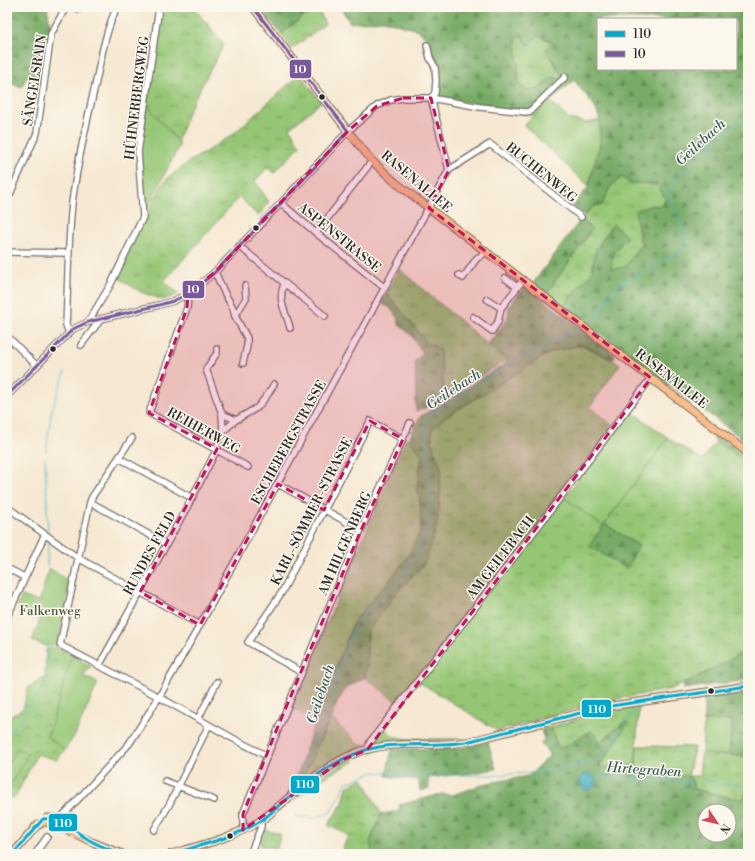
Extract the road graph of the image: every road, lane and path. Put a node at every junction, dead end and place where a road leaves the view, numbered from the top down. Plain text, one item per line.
1 (66, 7) edge
2 (117, 7) edge
3 (159, 7) edge
4 (253, 7) edge
5 (427, 45) dead end
6 (565, 77) dead end
7 (431, 98) junction
8 (348, 131) junction
9 (372, 161) junction
10 (449, 170) junction
11 (7, 201) edge
12 (281, 203) junction
13 (429, 208) junction
14 (581, 217) dead end
15 (316, 233) junction
16 (239, 246) junction
17 (486, 251) junction
18 (7, 252) edge
19 (69, 253) junction
20 (215, 272) junction
21 (459, 275) dead end
22 (505, 278) dead end
23 (523, 280) junction
24 (284, 284) junction
25 (245, 286) dead end
26 (517, 287) junction
27 (385, 288) junction
28 (188, 294) junction
29 (487, 299) dead end
30 (501, 308) junction
31 (235, 316) junction
32 (324, 316) dead end
33 (473, 317) dead end
34 (101, 319) junction
35 (88, 322) junction
36 (290, 328) dead end
37 (69, 333) junction
38 (7, 336) edge
39 (81, 345) dead end
40 (217, 349) dead end
41 (243, 363) dead end
42 (37, 366) junction
43 (651, 378) junction
44 (274, 384) dead end
45 (7, 396) edge
46 (222, 414) junction
47 (236, 420) junction
48 (410, 423) dead end
49 (223, 431) junction
50 (132, 438) dead end
51 (403, 439) junction
52 (217, 449) junction
53 (748, 452) edge
54 (119, 458) junction
55 (248, 467) dead end
56 (278, 484) junction
57 (192, 498) junction
58 (90, 502) junction
59 (7, 507) edge
60 (324, 510) junction
61 (361, 530) junction
62 (44, 534) junction
63 (166, 544) junction
64 (78, 558) junction
65 (7, 568) edge
66 (24, 577) junction
67 (140, 592) junction
68 (7, 617) edge
69 (200, 625) junction
70 (99, 666) junction
71 (301, 672) junction
72 (217, 682) dead end
73 (748, 686) edge
74 (159, 697) junction
75 (198, 719) junction
76 (209, 725) junction
77 (367, 750) junction
78 (267, 756) junction
79 (165, 781) dead end
80 (178, 787) junction
81 (214, 800) dead end
82 (261, 820) junction
83 (58, 822) junction
84 (154, 830) dead end
85 (243, 830) junction
86 (47, 837) dead end
87 (108, 852) edge
88 (12, 854) edge
89 (34, 854) edge
90 (122, 854) edge
91 (171, 854) edge
92 (250, 854) edge

1 - 11 street, SÄNGELSRAIN
2 - 19 street
3 - 35 street, HÜHNERBERGWEG
4 - 8 main road, RASENALLEE
5 - 7 street
6 - 7 street
7 - 8 street
7 - 10 street
8 - 9 main road, RASENALLEE
8 - 12 street
9 - 13 main road, RASENALLEE
9 - 15 street
10 - 13 street, ESCHEBERGSTRASSE
10 - 14 street, BUCHENWEG
12 - 15 street, ASPENSTRASSE
12 - 16 street
13 - 17 main road, RASENALLEE
13 - 27 street, ESCHEBERGSTRASSE
15 - 27 street, ASPENSTRASSE
16 - 20 street
16 - 24 street
17 - 21 street
17 - 23 main road, RASENALLEE
18 - 19 street
19 - 37 street
20 - 28 street
20 - 31 street
22 - 26 street
23 - 26 street
23 - 43 main road, RASENALLEE
24 - 32 street
24 - 36 street
25 - 31 street
26 - 30 street
27 - 56 street, ESCHEBERGSTRASSE
28 - 34 street
28 - 52 street, REIHERWEG
29 - 30 street
30 - 33 street
31 - 41 street
34 - 35 street
34 - 39 street
35 - 37 street
37 - 42 street
38 - 42 street
40 - 46 street
42 - 45 street
43 - 53 main road, RASENALLEE
43 - 77 street, AM GEILEBACH
44 - 47 street
46 - 47 street
46 - 49 street
47 - 49 street
48 - 51 street, AM HILGENBERG
49 - 52 street, RUNDES FELD
50 - 54 street
51 - 60 street, KARL-SÖMMER-STRASSE
51 - 61 street, AM HILGENBERG
52 - 55 street, REIHERWEG
52 - 57 street, RUNDES FELD
54 - 57 street
54 - 58 street
56 - 60 street
56 - 69 street, ESCHEBERGSTRASSE
57 - 63 street, RUNDES FELD
58 - 63 street
58 - 64 street
59 - 62 street
60 - 61 street
60 - 71 street, KARL-SÖMMER-STRASSE
61 - 71 street, AM HILGENBERG
62 - 64 street
62 - 66 street
63 - 67 street, RUNDES FELD
64 - 67 street
64 - 70 street
65 - 66 street
66 - 68 street
67 - 69 street
67 - 70 street, RUNDES FELD
69 - 74 street, ESCHEBERGSTRASSE
70 - 74 street
71 - 78 street, AM HILGENBERG
72 - 75 street
73 - 77 main road
74 - 75 street
74 - 83 street, ESCHEBERGSTRASSE
75 - 76 street
76 - 78 street
76 - 80 street
77 - 82 main road
78 - 85 street, AM HILGENBERG
79 - 80 street
80 - 81 street
80 - 84 street
82 - 85 main road
82 - 92 street
83 - 87 main road
83 - 88 main road
85 - 91 main road
86 - 89 street
87 - 90 main road

